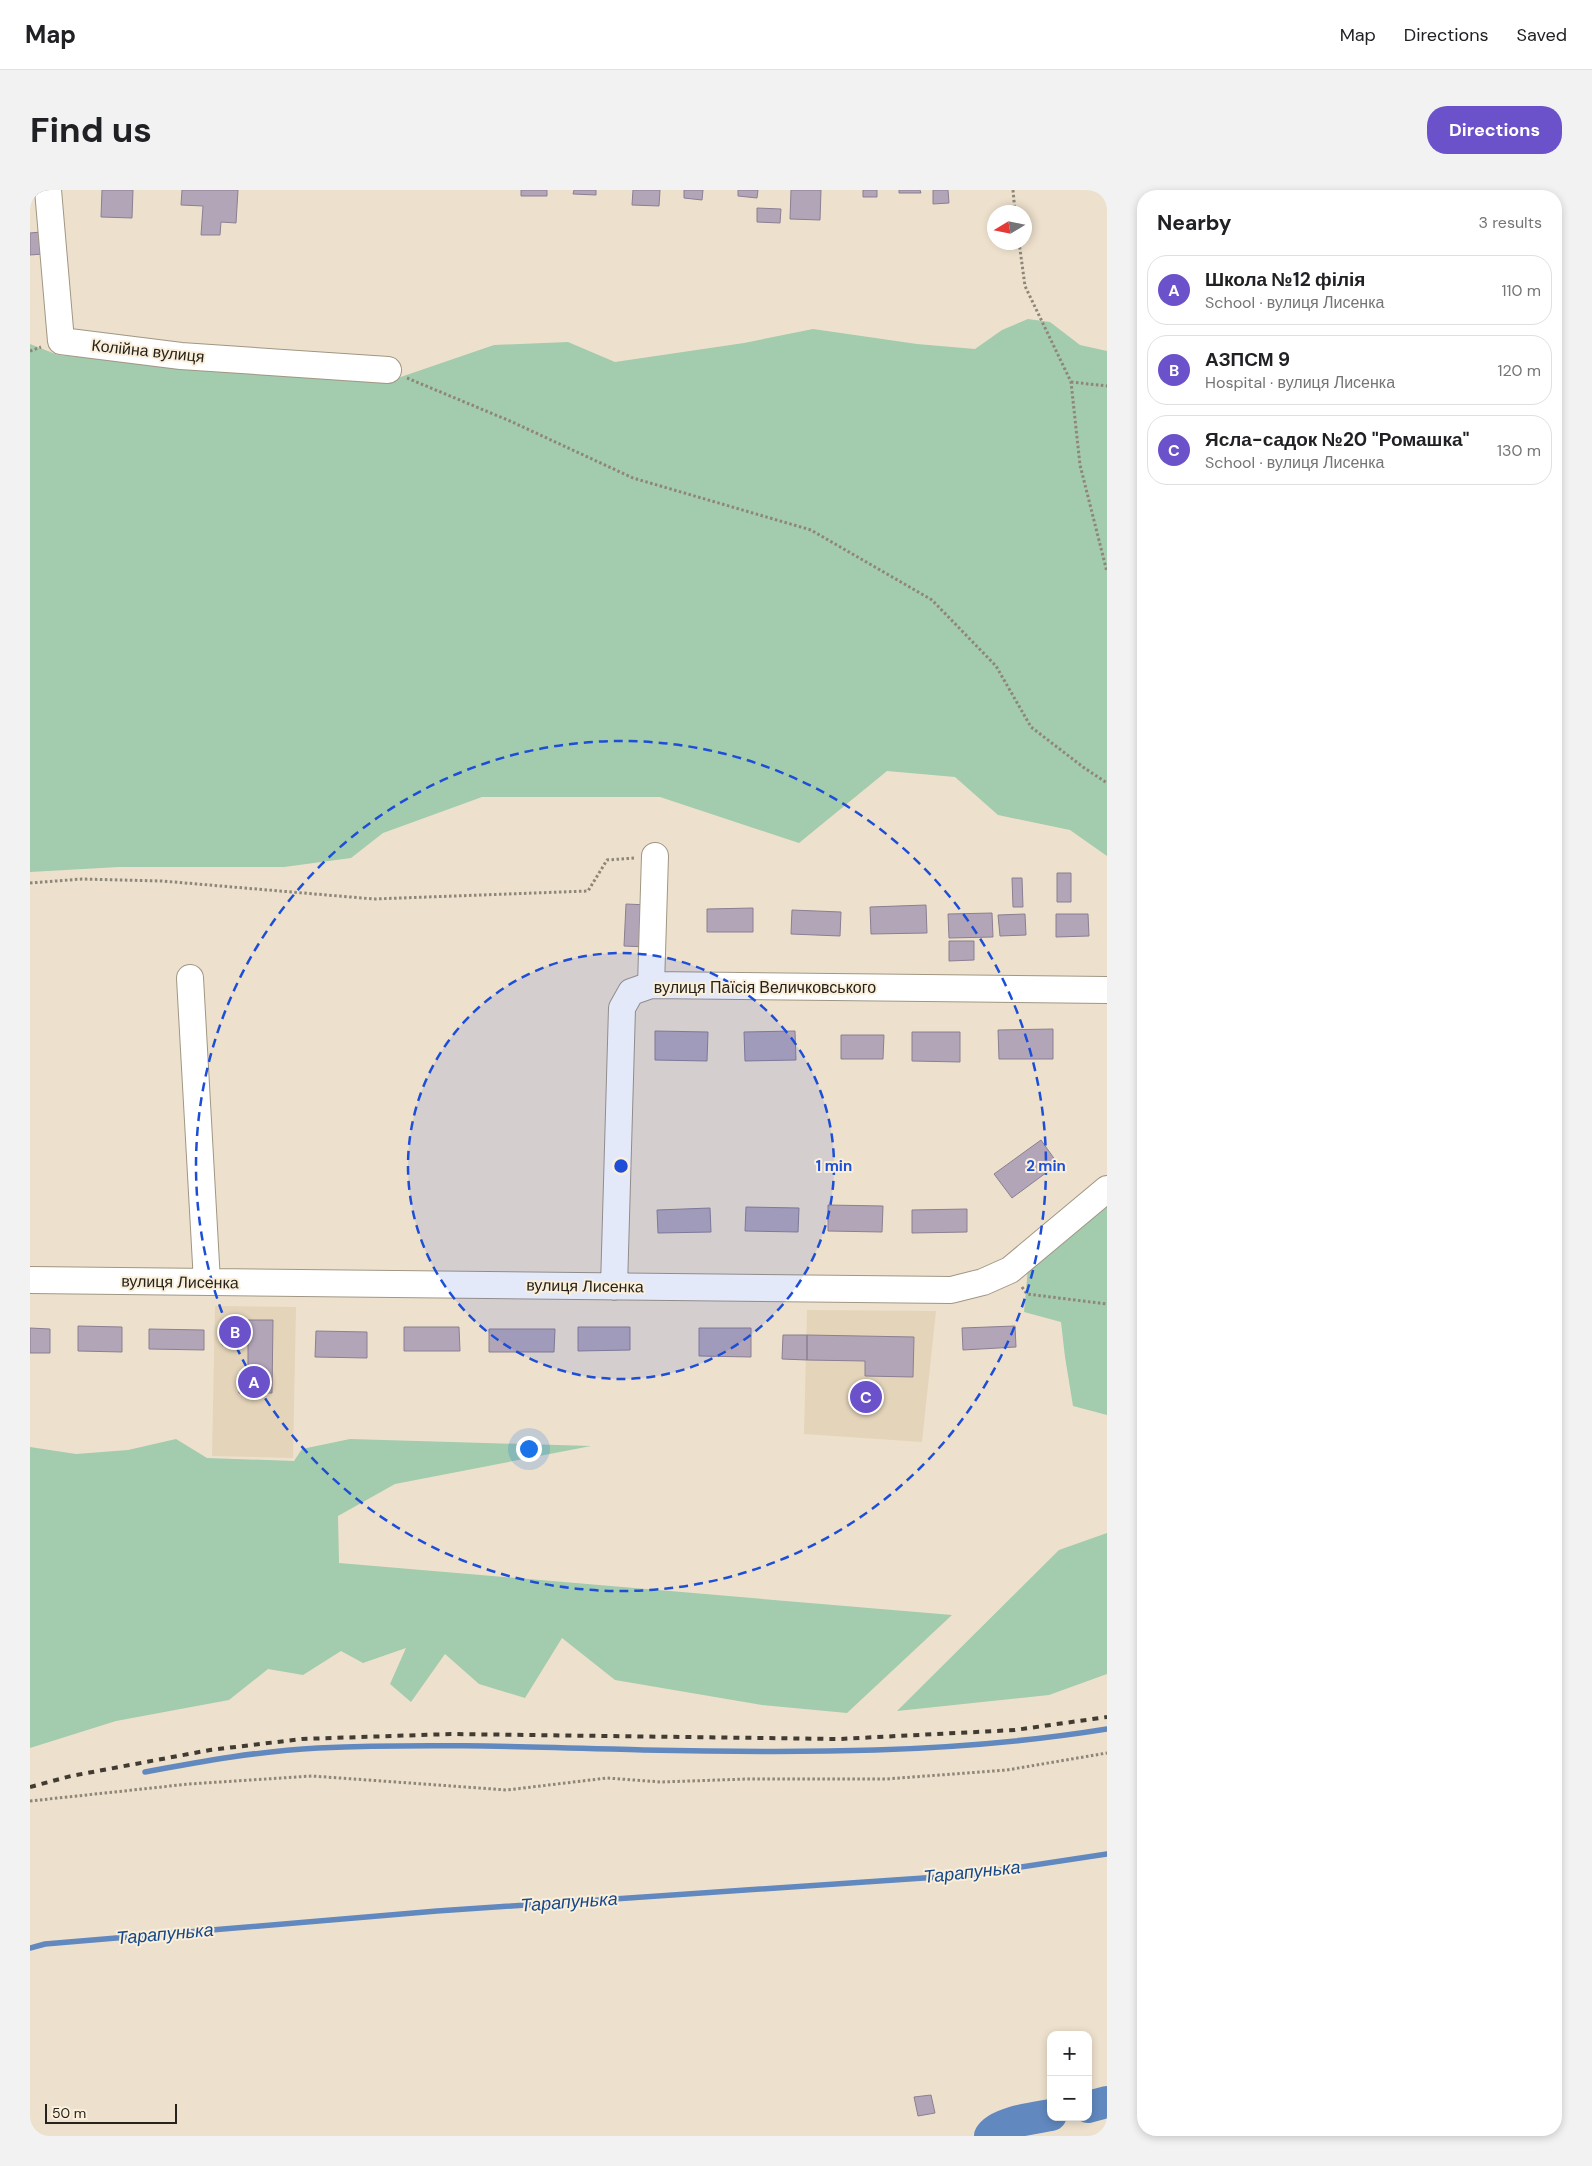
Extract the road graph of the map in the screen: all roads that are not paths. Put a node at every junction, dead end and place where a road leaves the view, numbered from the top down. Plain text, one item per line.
1 (48, 190) edge
2 (388, 370) road end
3 (655, 856) road end
4 (190, 978) dead end
5 (651, 986) junction
6 (1107, 990) edge
7 (1107, 1190) edge
8 (30, 1280) edge
9 (207, 1282) junction
10 (614, 1287) junction

1 - 2 street, Колійна вулиця
3 - 5 street
4 - 9 street
5 - 6 street, вулиця Паїсія Величковського
5 - 10 street, вулиця Паїсія Величковського
7 - 10 street, вулиця Лисенка
8 - 9 street, вулиця Лисенка
9 - 10 street, вулиця Лисенка

